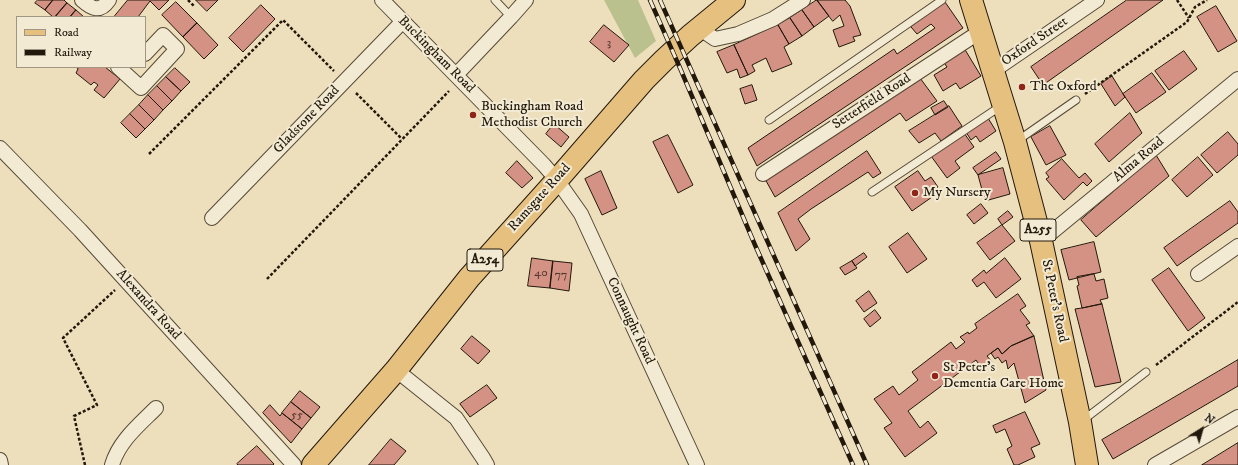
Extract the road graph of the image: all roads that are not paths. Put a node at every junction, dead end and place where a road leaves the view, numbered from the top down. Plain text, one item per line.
1 (82, 0) edge
2 (382, 0) edge
3 (495, 0) edge
4 (526, 0) edge
5 (734, 0) edge
6 (803, 0) edge
7 (942, 0) edge
8 (971, 0) edge
9 (1097, 0) edge
10 (101, 8) edge
11 (710, 15) edge
12 (512, 17) junction
13 (403, 21) junction
14 (981, 31) junction
15 (146, 53) edge
16 (126, 69) edge
17 (993, 71) junction
18 (458, 77) junction
19 (1238, 79) edge
20 (1076, 100) road end
21 (1003, 105) junction
22 (769, 120) dead end
23 (1015, 142) junction
24 (0, 148) edge
25 (763, 174) dead end
26 (557, 180) junction
27 (872, 192) dead end
28 (212, 218) dead end
29 (1041, 242) junction
30 (1236, 251) edge
31 (1198, 274) dead end
32 (396, 370) junction
33 (1146, 372) road end
34 (156, 408) dead end
35 (1238, 417) edge
36 (1080, 422) junction
37 (0, 460) edge
38 (1, 465) edge
39 (112, 465) edge
40 (294, 465) edge
41 (313, 465) edge
42 (487, 465) edge
43 (697, 465) edge
44 (1087, 465) edge
45 (1155, 465) edge

1 - 10 street
2 - 13 street, Buckingham Road
3 - 12 lane
4 - 12 street
5 - 11 main road, Ramsgate Road
6 - 11 street
7 - 22 lane
8 - 14 main road, St Peter's Road / A255
9 - 17 street, Oxford Street
11 - 26 main road, Ramsgate Road / A254
12 - 18 street
13 - 18 street, Buckingham Road
13 - 28 street, Gladstone Road
14 - 17 main road, St Peter's Road / A255
14 - 25 street, Setterfield Road
15 - 16 street
17 - 21 main road, St Peter's Road / A255
18 - 26 street, Buckingham Road
19 - 29 street, Alma Road
20 - 23 lane
21 - 23 main road, St Peter's Road / A255
21 - 27 lane
23 - 29 main road, St Peter's Road / A255
24 - 40 street, Alexandra Road
26 - 32 main road, Ramsgate Road / A254
26 - 43 street, Connaught Road
29 - 36 main road, St Peter's Road / A255
30 - 31 street
32 - 41 main road, Ramsgate Road / A254
32 - 42 street
33 - 36 lane
34 - 39 street
35 - 45 street
36 - 44 main road, St Peter's Road / A255
37 - 38 street

